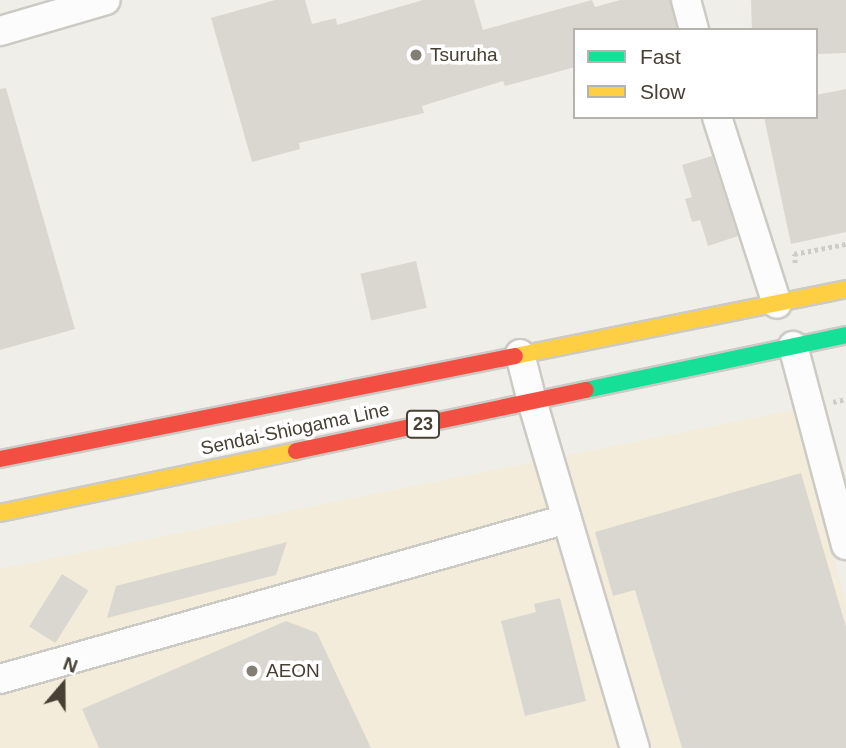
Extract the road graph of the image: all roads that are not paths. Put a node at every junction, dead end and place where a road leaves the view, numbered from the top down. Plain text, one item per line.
1 (106, 0) edge
2 (686, 0) edge
3 (693, 28) edge
4 (0, 31) edge
5 (718, 119) edge
6 (846, 289) edge
7 (777, 304) junction
8 (846, 335) edge
9 (793, 346) junction
10 (520, 354) junction
11 (532, 401) junction
12 (0, 459) edge
13 (0, 513) edge
14 (568, 519) junction
15 (846, 545) edge
16 (0, 679) edge
17 (635, 748) edge

1 - 4 street
2 - 3 street
5 - 7 street
6 - 7 main road, Sendai-Shiogama Line
7 - 10 main road, Sendai-Shiogama Line
8 - 9 main road, Sendai-Shiogama Line / 23
9 - 11 main road, Sendai-Shiogama Line / 23
9 - 15 street
10 - 11 street
10 - 12 main road, Sendai-Shiogama Line
11 - 13 main road, Sendai-Shiogama Line / 23
11 - 14 street
14 - 16 street
14 - 17 street

